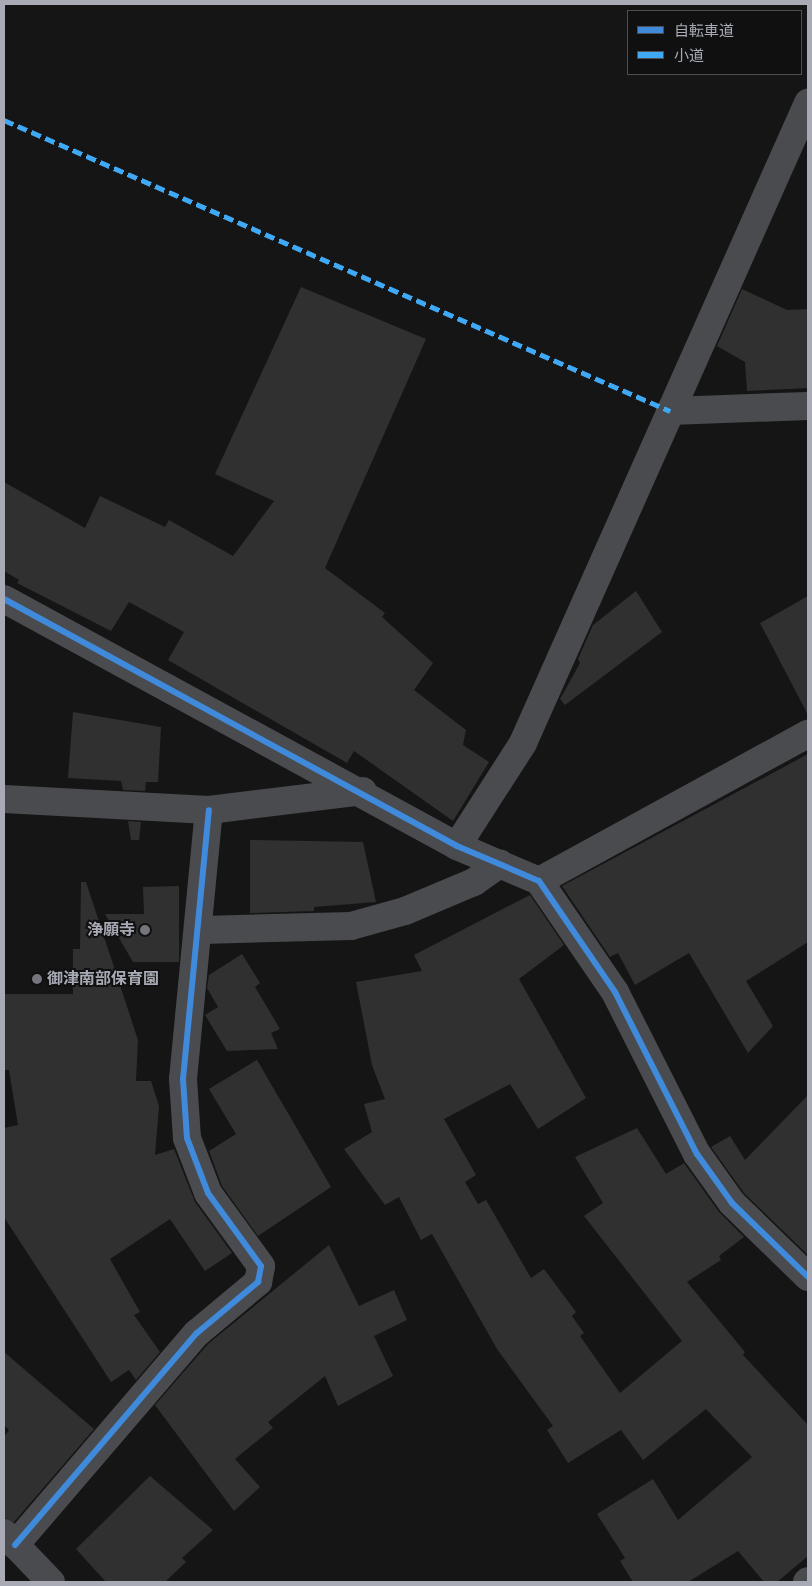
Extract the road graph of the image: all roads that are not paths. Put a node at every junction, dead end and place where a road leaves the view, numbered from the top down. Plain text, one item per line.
1 (808, 103) edge
2 (808, 406) edge
3 (670, 411) junction
4 (4, 599) edge
5 (808, 734) edge
6 (363, 791) junction
7 (4, 799) edge
8 (209, 810) junction
9 (458, 846) junction
10 (500, 864) junction
11 (539, 881) junction
12 (201, 930) junction
13 (808, 1276) edge
14 (9, 1539) edge
15 (51, 1582) edge

1 - 3 street
2 - 3 street
3 - 9 street
4 - 6 street
5 - 11 street
6 - 8 street
6 - 9 street
7 - 8 street
8 - 12 street
9 - 10 street
10 - 11 street
10 - 12 street
11 - 13 street
12 - 14 street
14 - 15 street

